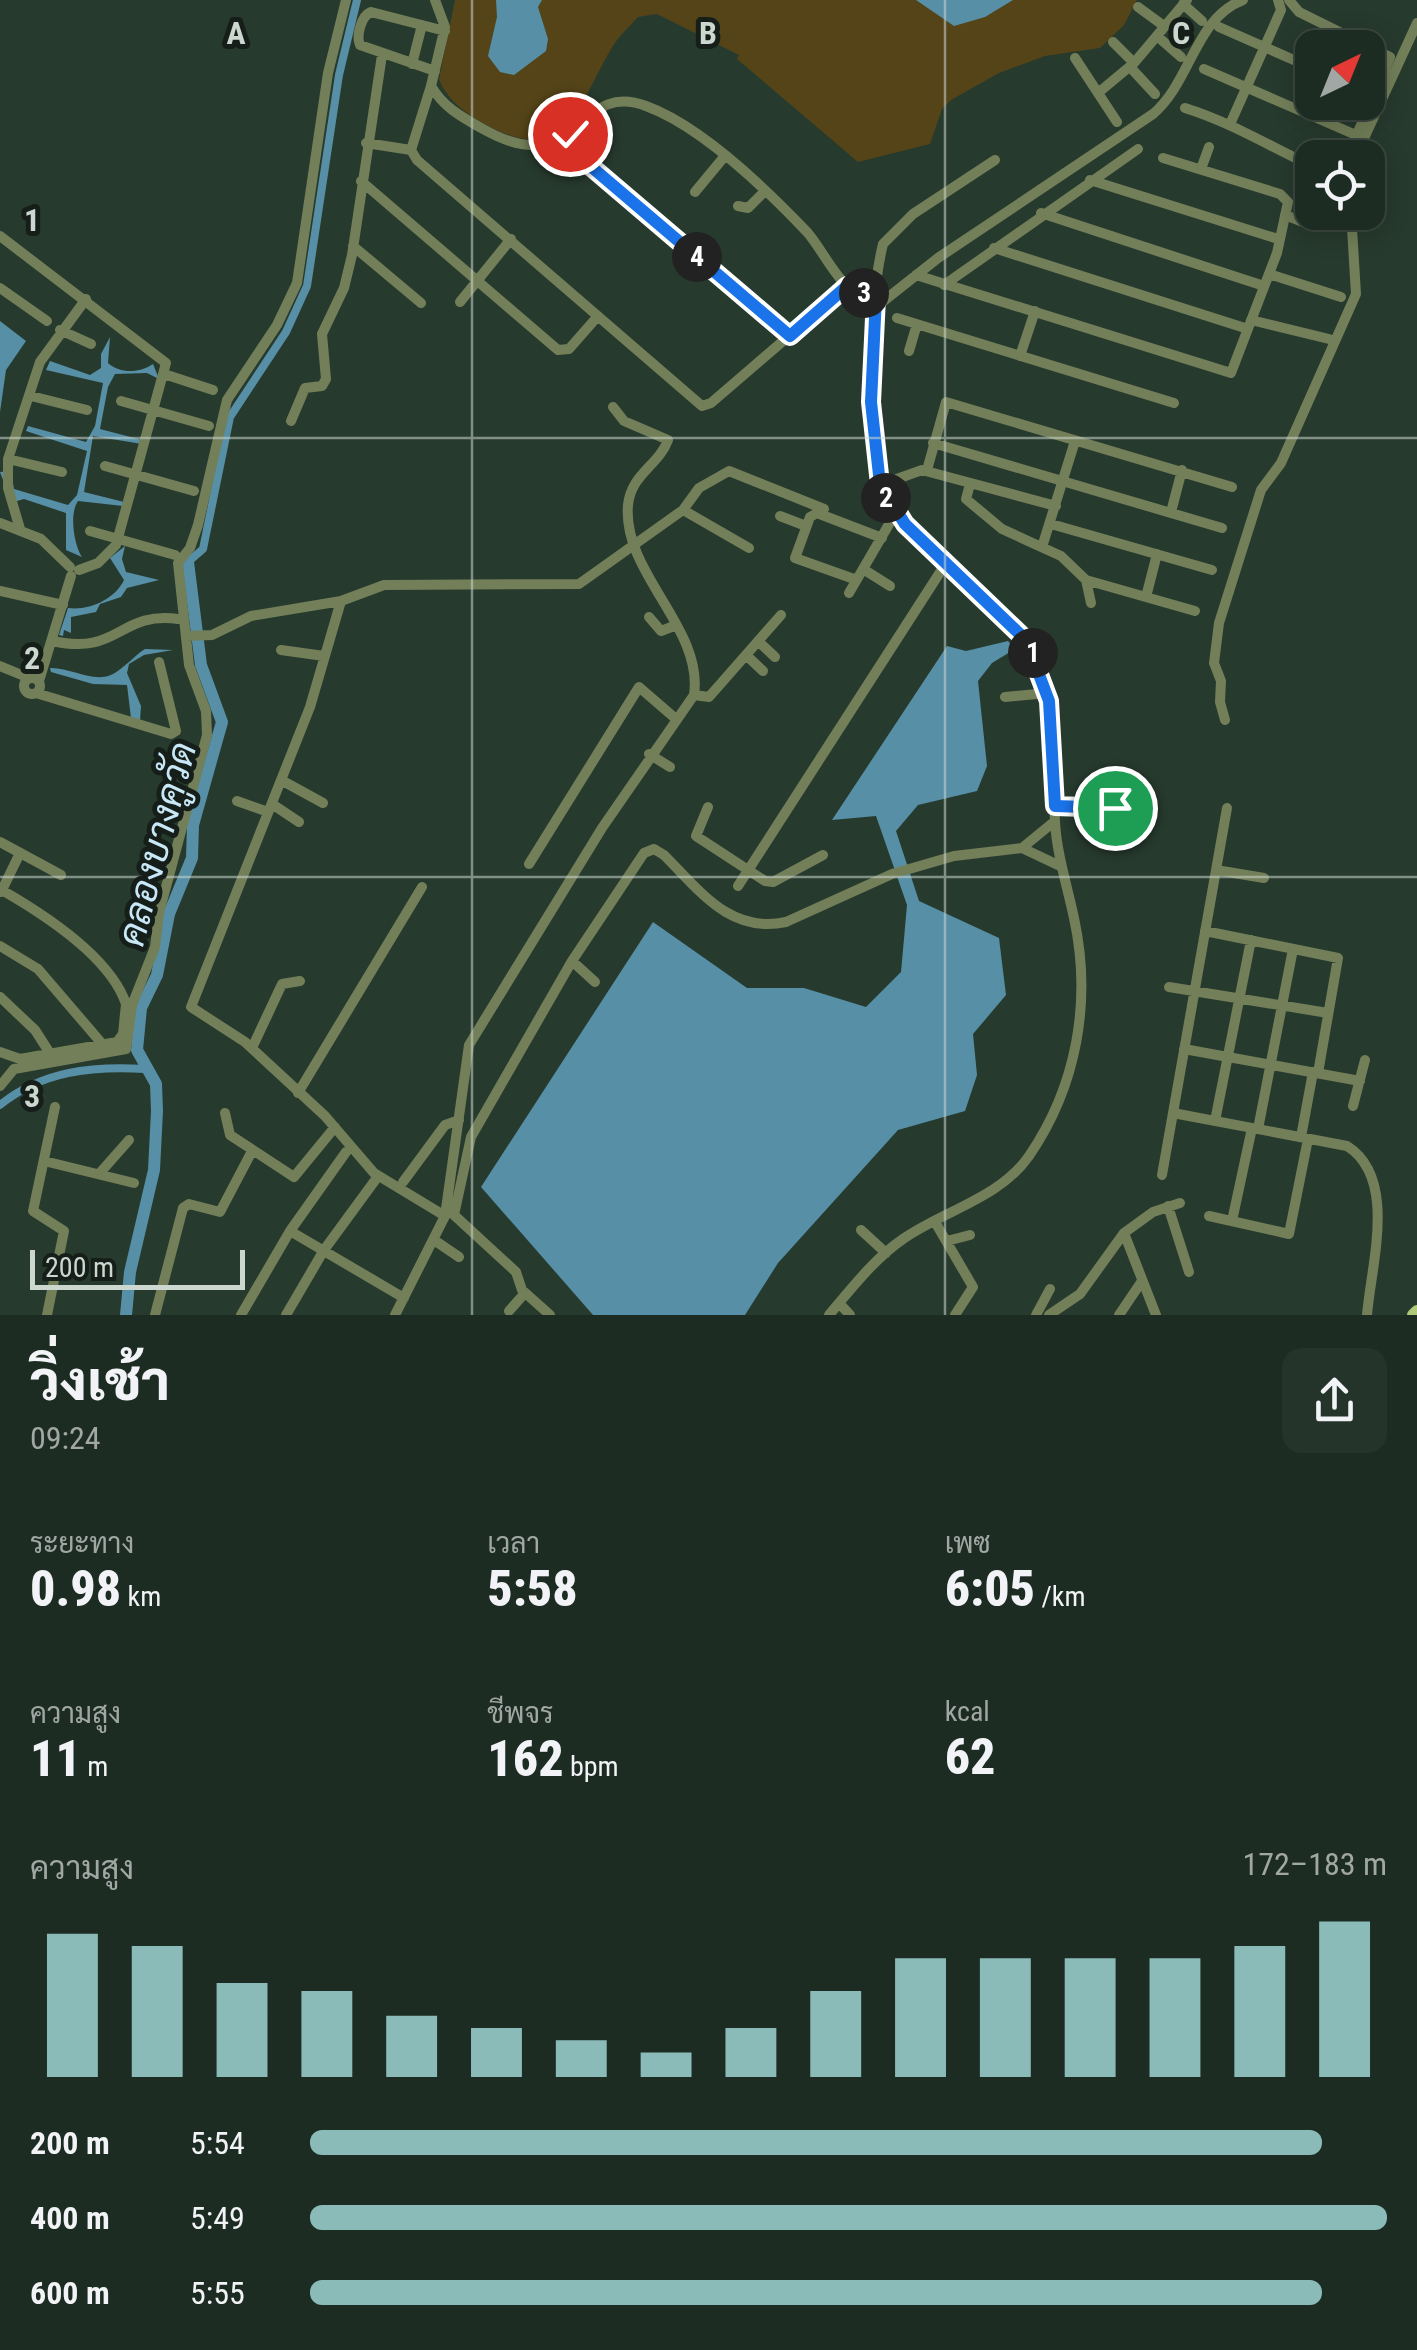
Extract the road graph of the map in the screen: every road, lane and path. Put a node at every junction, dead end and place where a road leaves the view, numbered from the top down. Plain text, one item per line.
1 (346, 0) edge
2 (435, 0) edge
3 (1243, 0) edge
4 (1185, 2) edge
5 (1285, 4) edge
6 (1138, 7) dead end
7 (1202, 20) dead end
8 (1417, 23) edge
9 (422, 25) junction
10 (1219, 27) dead end
11 (1338, 30) edge
12 (445, 31) junction
13 (1161, 31) junction
14 (1113, 42) dead end
15 (1266, 46) junction
16 (382, 55) junction
17 (1181, 57) dead end
18 (1076, 58) dead end
19 (1295, 60) edge
20 (412, 64) junction
21 (1132, 65) junction
22 (1204, 68) dead end
23 (435, 71) junction
24 (431, 86) junction
25 (1247, 87) junction
26 (1098, 93) junction
27 (1155, 94) dead end
28 (1186, 108) dead end
29 (1362, 120) edge
30 (1117, 122) dead end
31 (1231, 122) junction
32 (1356, 136) junction
33 (1354, 140) edge
34 (1362, 140) edge
35 (561, 141) junction
36 (366, 143) junction
37 (1209, 148) dead end
38 (1138, 149) dead end
39 (411, 150) junction
40 (724, 157) junction
41 (1164, 158) dead end
42 (1295, 158) edge
43 (994, 160) dead end
44 (1201, 169) junction
45 (1090, 180) junction
46 (361, 181) junction
47 (764, 191) junction
48 (694, 192) dead end
49 (738, 206) dead end
50 (1041, 213) junction
51 (1284, 215) junction
52 (1295, 219) edge
53 (1352, 230) edge
54 (0, 236) edge
55 (511, 239) junction
56 (1278, 239) junction
57 (354, 246) junction
58 (994, 248) junction
59 (920, 272) junction
60 (1269, 274) junction
61 (476, 282) junction
62 (949, 283) junction
63 (847, 286) junction
64 (1264, 286) junction
65 (0, 288) edge
66 (1341, 297) dead end
67 (86, 299) junction
68 (460, 302) dead end
69 (876, 302) junction
70 (421, 303) dead end
71 (1034, 311) junction
72 (598, 316) junction
73 (897, 318) dead end
74 (47, 322) dead end
75 (917, 324) junction
76 (1250, 325) junction
77 (60, 330) junction
78 (790, 336) junction
79 (1328, 339) dead end
80 (90, 344) dead end
81 (909, 351) dead end
82 (1020, 356) junction
83 (164, 374) junction
84 (213, 390) dead end
85 (31, 396) junction
86 (121, 400) dead end
87 (1174, 403) dead end
88 (613, 407) dead end
89 (88, 410) dead end
90 (154, 410) junction
91 (290, 421) dead end
92 (210, 426) dead end
93 (1075, 441) junction
94 (933, 444) junction
95 (7, 464) junction
96 (106, 466) dead end
97 (924, 470) junction
98 (1182, 470) junction
99 (62, 472) dead end
100 (136, 474) junction
101 (1063, 481) junction
102 (880, 484) junction
103 (970, 484) junction
104 (1232, 486) dead end
105 (194, 490) dead end
106 (1056, 506) junction
107 (824, 509) dead end
108 (683, 510) junction
109 (1171, 512) junction
110 (895, 514) junction
111 (780, 516) dead end
112 (0, 523) edge
113 (18, 523) junction
114 (1051, 524) junction
115 (806, 526) junction
116 (1222, 528) dead end
117 (90, 530) dead end
118 (118, 538) junction
119 (882, 538) junction
120 (634, 540) junction
121 (1042, 547) junction
122 (750, 548) dead end
123 (1157, 554) junction
124 (175, 555) dead end
125 (946, 563) junction
126 (862, 569) junction
127 (1212, 570) dead end
128 (73, 571) junction
129 (854, 579) junction
130 (1086, 580) junction
131 (890, 586) dead end
132 (0, 591) edge
133 (850, 593) dead end
134 (1146, 597) junction
135 (340, 601) junction
136 (1091, 604) dead end
137 (63, 605) junction
138 (1195, 610) dead end
139 (781, 615) dead end
140 (649, 617) dead end
141 (178, 619) dead end
142 (674, 626) junction
143 (189, 636) junction
144 (758, 641) junction
145 (58, 642) junction
146 (281, 650) dead end
147 (746, 654) junction
148 (324, 656) junction
149 (775, 657) dead end
150 (158, 662) dead end
151 (0, 666) edge
152 (763, 671) dead end
153 (34, 684) junction
154 (1047, 692) junction
155 (694, 696) junction
156 (1005, 697) dead end
157 (676, 720) junction
158 (1226, 720) dead end
159 (649, 754) junction
160 (670, 768) dead end
161 (281, 780) junction
162 (237, 801) dead end
163 (323, 803) dead end
164 (708, 806) dead end
165 (1055, 806) junction
166 (270, 808) junction
167 (1115, 808) dead end
168 (1227, 808) dead end
169 (1055, 820) junction
170 (298, 822) dead end
171 (0, 842) edge
172 (1022, 848) junction
173 (20, 853) junction
174 (823, 855) dead end
175 (529, 864) dead end
176 (1060, 866) junction
177 (748, 870) junction
178 (1216, 870) junction
179 (60, 875) dead end
180 (1264, 878) dead end
181 (738, 886) dead end
182 (422, 887) dead end
183 (1, 891) edge
184 (1205, 930) junction
185 (1251, 940) junction
186 (0, 946) edge
187 (1293, 949) junction
188 (572, 961) junction
189 (300, 981) dead end
190 (595, 982) dead end
191 (1169, 987) dead end
192 (1194, 990) junction
193 (0, 998) edge
194 (1239, 998) junction
195 (1282, 1005) junction
196 (1328, 1013) junction
197 (104, 1046) junction
198 (252, 1048) junction
199 (1184, 1049) junction
200 (0, 1052) edge
201 (50, 1055) junction
202 (1228, 1057) junction
203 (1365, 1060) dead end
204 (1271, 1065) junction
205 (1315, 1073) junction
206 (1360, 1081) junction
207 (0, 1086) edge
208 (298, 1092) junction
209 (1354, 1106) dead end
210 (54, 1107) dead end
211 (225, 1113) dead end
212 (1173, 1113) junction
213 (459, 1120) junction
214 (1215, 1121) junction
215 (335, 1127) junction
216 (1255, 1128) junction
217 (1305, 1138) junction
218 (128, 1140) dead end
219 (252, 1150) junction
220 (346, 1152) dead end
221 (44, 1161) junction
222 (99, 1174) junction
223 (1162, 1174) dead end
224 (376, 1179) dead end
225 (403, 1182) dead end
226 (134, 1183) dead end
227 (445, 1216) junction
228 (1209, 1216) dead end
229 (1232, 1221) junction
230 (935, 1222) junction
231 (290, 1230) junction
232 (860, 1230) dead end
233 (1124, 1233) junction
234 (970, 1235) dead end
235 (434, 1240) junction
236 (947, 1241) junction
237 (324, 1250) junction
238 (886, 1253) junction
239 (460, 1258) dead end
240 (1188, 1272) dead end
241 (1142, 1281) junction
242 (1050, 1289) dead end
243 (525, 1293) junction
244 (404, 1298) junction
245 (839, 1303) junction
246 (509, 1311) dead end
247 (547, 1314) edge
248 (47, 1315) edge
249 (155, 1315) edge
250 (241, 1315) edge
251 (286, 1315) edge
252 (394, 1315) edge
253 (830, 1315) edge
254 (850, 1315) edge
255 (954, 1315) edge
256 (1036, 1315) edge
257 (1048, 1315) edge
258 (1120, 1315) edge
259 (1156, 1315) edge
260 (1366, 1315) edge

1 - 143 street
2 - 12 street
3 - 59 street
4 - 7 street
4 - 13 street
5 - 11 street
5 - 15 street
6 - 13 street
8 - 34 street
9 - 12 street
9 - 16 street
9 - 20 street
10 - 15 street
12 - 23 street
13 - 17 street
13 - 21 street
14 - 21 street
15 - 19 street
15 - 25 street
16 - 20 street
16 - 36 street
18 - 26 street
20 - 23 street
21 - 26 street
21 - 27 street
22 - 25 street
23 - 24 street
24 - 35 street
24 - 39 street
25 - 31 street
25 - 32 street
26 - 30 street
28 - 31 street
29 - 32 street
31 - 42 street
32 - 33 street
35 - 40 street
35 - 78 street
36 - 39 street
36 - 46 street
37 - 44 street
38 - 45 street
39 - 55 street
40 - 47 street
40 - 48 street
41 - 44 street
43 - 69 street
44 - 51 street
45 - 50 street
45 - 56 street
46 - 57 street
46 - 61 street
47 - 49 street
47 - 63 street
50 - 58 street
50 - 64 street
51 - 52 street
51 - 56 street
53 - 158 street
54 - 67 street
55 - 61 street
55 - 72 street
56 - 60 street
57 - 70 street
57 - 91 street
58 - 62 street
58 - 76 street
59 - 62 street
59 - 69 street
60 - 64 street
60 - 66 street
61 - 68 street
61 - 72 street
62 - 71 street
63 - 69 street
63 - 78 street
64 - 76 street
65 - 74 street
67 - 77 street
67 - 83 street
69 - 102 street
71 - 76 street
71 - 82 street
72 - 78 street
73 - 75 street
75 - 81 street
75 - 82 street
76 - 79 street
77 - 80 street
77 - 85 street
82 - 87 street
83 - 84 street
83 - 90 street
85 - 89 street
85 - 95 street
86 - 90 street
88 - 120 street
90 - 92 street
90 - 100 street
93 - 94 street
93 - 98 street
93 - 101 street
94 - 97 street
94 - 101 street
95 - 99 street
95 - 113 street
96 - 100 street
97 - 102 street
97 - 103 street
98 - 104 street
98 - 109 street
100 - 105 street
100 - 118 street
101 - 106 street
101 - 109 street
102 - 110 street
103 - 106 street
103 - 121 street
106 - 114 street
107 - 108 street
108 - 120 street
108 - 122 street
109 - 116 street
110 - 119 street
110 - 125 street
111 - 115 street
112 - 113 street
113 - 128 street
114 - 121 street
114 - 123 street
115 - 119 street
115 - 129 street
117 - 118 street
118 - 124 street
118 - 128 street
119 - 126 street
120 - 135 street
120 - 142 street
121 - 130 street
123 - 127 street
123 - 134 street
125 - 154 street
125 - 177 street
126 - 129 street
126 - 131 street
128 - 137 street
129 - 133 street
130 - 134 street
130 - 136 street
132 - 137 street
134 - 138 street
135 - 143 street
135 - 148 street
137 - 145 street
139 - 144 street
140 - 142 street
141 - 145 street
142 - 155 street
143 - 207 street
144 - 147 street
144 - 149 street
145 - 153 street
146 - 148 street
147 - 152 street
147 - 155 street
148 - 161 street
150 - 153 street
151 - 153 street
154 - 156 street
154 - 165 street
155 - 157 street
157 - 159 street
157 - 175 street
159 - 160 street
159 - 213 street
161 - 163 street
161 - 166 street
162 - 166 street
164 - 177 street
165 - 167 street
165 - 169 street
166 - 170 street
166 - 198 street
168 - 178 street
169 - 172 street
169 - 176 street
171 - 173 street
172 - 176 street
172 - 188 street
173 - 179 street
173 - 183 street
174 - 177 street
176 - 230 street
177 - 181 street
178 - 180 street
178 - 184 street
182 - 208 street
183 - 197 street
184 - 185 street
184 - 192 street
185 - 187 street
185 - 194 street
186 - 197 street
187 - 195 street
187 - 196 street
188 - 190 street
188 - 243 street
189 - 198 street
191 - 192 street
192 - 194 street
192 - 199 street
193 - 201 street
194 - 195 street
194 - 202 street
195 - 196 street
195 - 204 street
196 - 205 street
197 - 201 street
198 - 208 street
199 - 202 street
199 - 212 street
200 - 201 street
202 - 204 street
202 - 214 street
203 - 206 street
204 - 205 street
204 - 216 street
205 - 206 street
205 - 217 street
206 - 209 street
208 - 215 street
210 - 221 street
211 - 219 street
212 - 214 street
212 - 223 street
213 - 225 street
213 - 227 street
214 - 216 street
215 - 219 street
215 - 227 street
216 - 217 street
216 - 229 street
217 - 229 street
217 - 260 street
218 - 222 street
219 - 249 street
220 - 231 street
221 - 222 street
221 - 248 street
222 - 226 street
224 - 237 street
227 - 235 street
228 - 229 street
230 - 236 street
230 - 238 street
231 - 237 street
231 - 250 street
232 - 238 street
233 - 240 street
233 - 241 street
233 - 257 street
234 - 236 street
235 - 239 street
235 - 244 street
236 - 255 street
237 - 244 street
237 - 251 street
238 - 245 street
241 - 258 street
241 - 259 street
242 - 256 street
243 - 246 street
243 - 247 street
244 - 252 street
245 - 253 street
245 - 254 street

